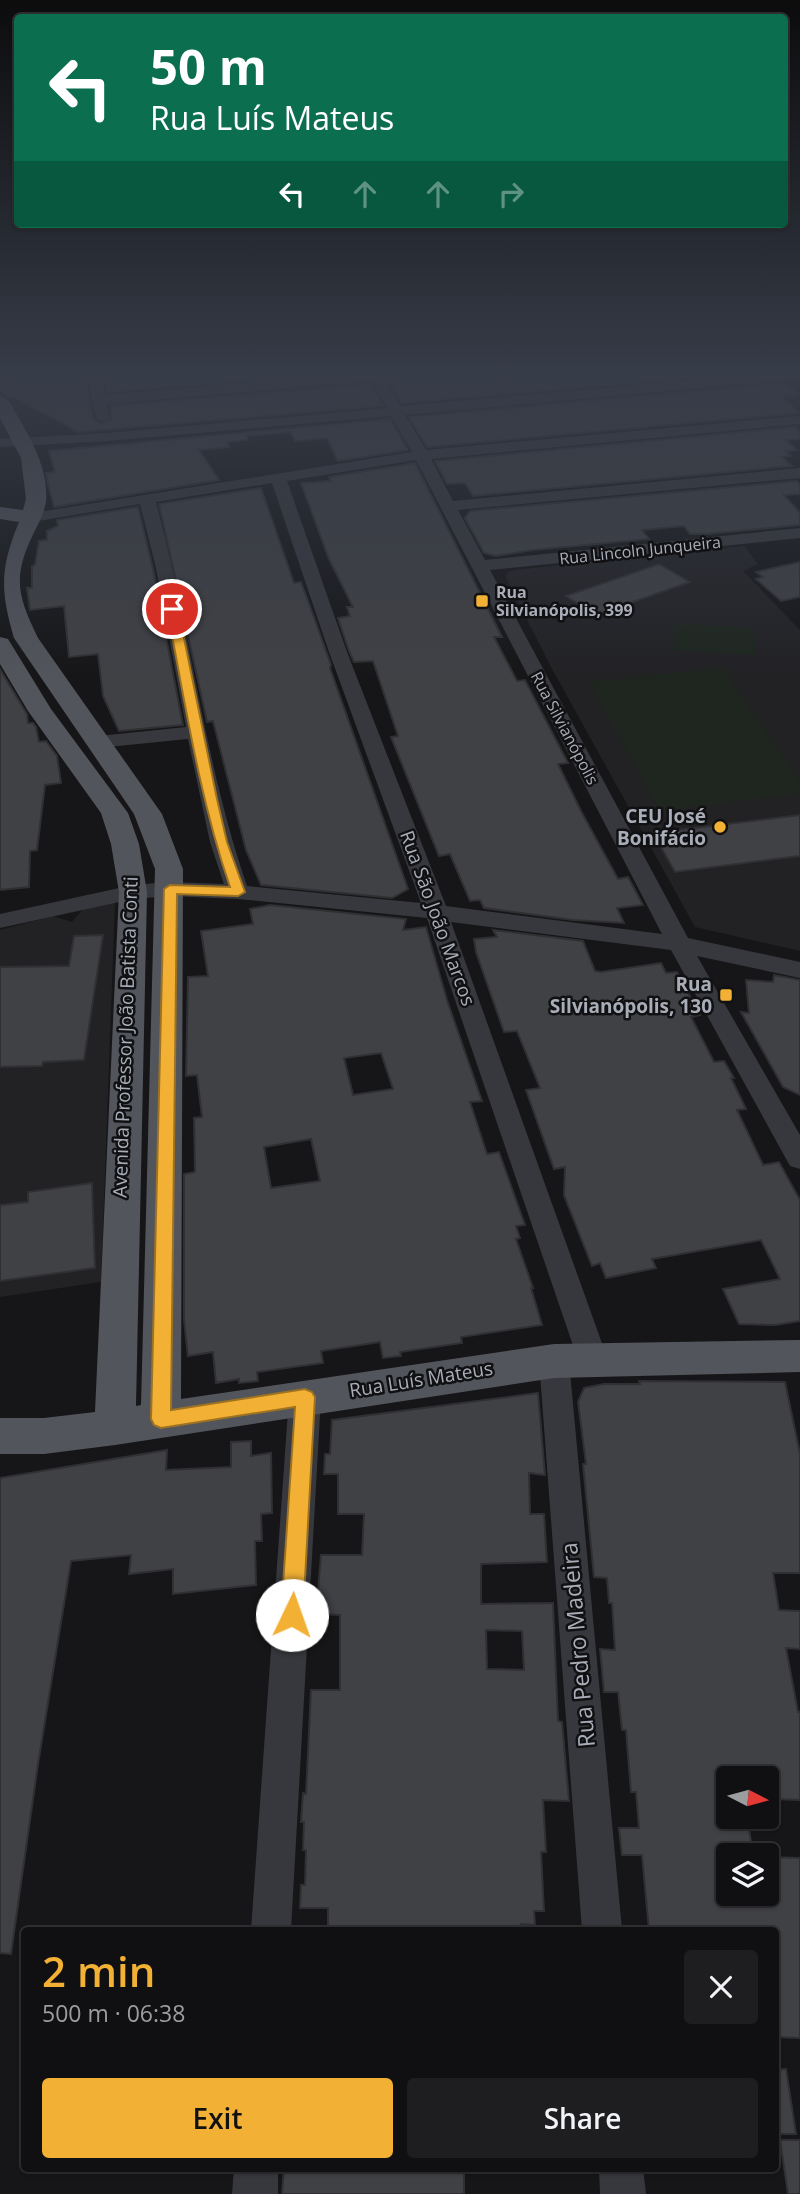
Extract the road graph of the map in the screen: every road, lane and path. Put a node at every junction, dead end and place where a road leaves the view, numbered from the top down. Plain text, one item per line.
1 (30, 473) edge
2 (307, 473) edge
3 (431, 473) edge
4 (796, 473) edge
5 (278, 478) junction
6 (0, 489) edge
7 (147, 499) junction
8 (0, 505) edge
9 (448, 506) junction
10 (0, 513) edge
11 (32, 517) junction
12 (800, 533) edge
13 (479, 566) junction
14 (0, 644) edge
15 (196, 732) junction
16 (98, 742) junction
17 (170, 889) junction
18 (133, 891) junction
19 (238, 892) junction
20 (437, 914) junction
21 (0, 921) edge
22 (680, 944) junction
23 (800, 971) edge
24 (789, 1120) edge
25 (800, 1158) edge
26 (800, 1356) edge
27 (593, 1360) junction
28 (554, 1361) junction
29 (305, 1397) junction
30 (161, 1419) junction
31 (115, 1427) junction
32 (0, 1436) edge
33 (44, 1436) junction
34 (0, 1447) edge
35 (271, 1927) edge
36 (601, 1927) edge
37 (256, 2172) edge
38 (621, 2172) edge
39 (255, 2194) edge
40 (623, 2194) edge

1 - 11 main road, Avenida Professor João Batista Conti
2 - 5 street
3 - 9 street, Rua Silvianópolis
4 - 9 street
5 - 7 street
5 - 20 street, Rua São João Marcos
6 - 8 main road
7 - 11 street
7 - 15 street
9 - 13 street, Rua Silvianópolis
10 - 11 main road
11 - 16 main road, Avenida Professor João Batista Conti
12 - 13 street, Rua Lincoln Junqueira
13 - 22 street, Rua Silvianópolis
14 - 18 main road, Avenida Professor João Batista Conti
15 - 16 street
15 - 19 street
16 - 17 main road, Avenida Professor João Batista Conti
17 - 18 street
17 - 19 street
17 - 30 main road, Avenida Professor João Batista Conti
18 - 21 street
18 - 31 main road, Avenida Professor João Batista Conti
19 - 20 street
20 - 22 street
20 - 27 street, Rua São João Marcos
22 - 23 street
22 - 24 street, Rua Silvianópolis
24 - 25 street, Rua Silvianópolis
26 - 27 main road, Rua Luís Mateus
27 - 28 main road, Rua Luís Mateus
28 - 29 main road, Rua Luís Mateus
28 - 36 street, Rua Pedro Madeira
29 - 30 main road, Rua Luís Mateus
29 - 35 street
30 - 31 main road, Rua Luís Mateus
31 - 33 main road, Rua Luís Mateus
32 - 33 main road, Rua Luís Mateus
33 - 34 main road, Rua Luís Mateus
37 - 39 street
38 - 40 street

